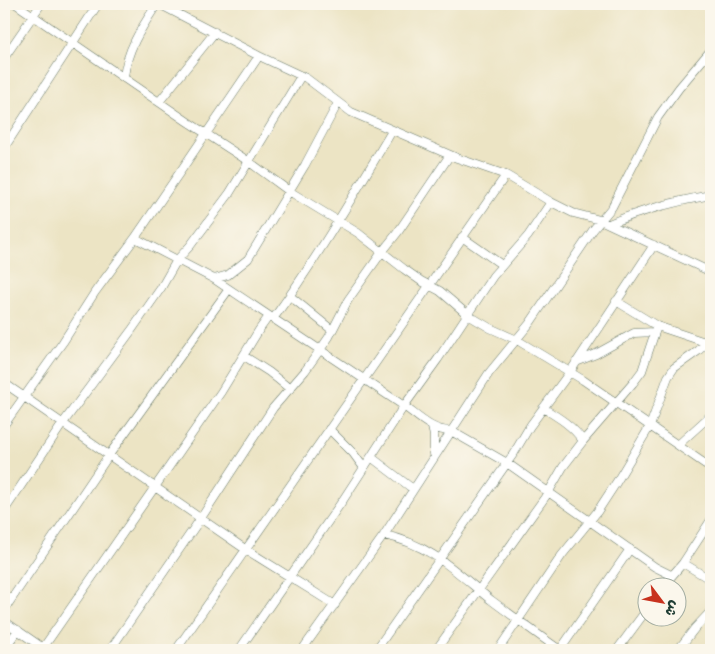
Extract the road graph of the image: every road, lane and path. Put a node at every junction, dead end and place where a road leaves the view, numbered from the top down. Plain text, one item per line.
1 (16, 4) edge
2 (41, 4) edge
3 (98, 4) edge
4 (158, 4) edge
5 (33, 15) junction
6 (215, 32) junction
7 (74, 42) junction
8 (711, 50) edge
9 (259, 56) junction
10 (4, 58) edge
11 (301, 76) junction
12 (124, 77) junction
13 (159, 102) junction
14 (338, 103) junction
15 (392, 131) junction
16 (206, 133) junction
17 (4, 146) edge
18 (450, 155) junction
19 (248, 161) junction
20 (506, 175) junction
21 (288, 191) junction
22 (711, 195) edge
23 (551, 202) junction
24 (600, 220) junction
25 (338, 221) junction
26 (609, 224) junction
27 (462, 237) junction
28 (136, 238) junction
29 (654, 245) junction
30 (382, 252) junction
31 (177, 260) junction
32 (502, 265) junction
33 (711, 272) edge
34 (214, 279) junction
35 (428, 285) junction
36 (229, 289) junction
37 (290, 296) junction
38 (616, 301) junction
39 (468, 315) junction
40 (271, 318) junction
41 (656, 329) junction
42 (332, 330) junction
43 (517, 340) junction
44 (709, 341) edge
45 (320, 350) junction
46 (244, 356) junction
47 (576, 362) junction
48 (570, 372) junction
49 (364, 379) junction
50 (4, 383) edge
51 (290, 389) junction
52 (25, 398) junction
53 (616, 403) junction
54 (404, 406) junction
55 (543, 408) junction
56 (711, 415) edge
57 (63, 423) junction
58 (4, 425) edge
59 (650, 426) junction
60 (432, 427) junction
61 (328, 429) junction
62 (451, 431) junction
63 (583, 440) junction
64 (679, 444) junction
65 (109, 455) junction
66 (371, 457) junction
67 (434, 457) junction
68 (507, 464) junction
69 (364, 468) junction
70 (711, 468) edge
71 (155, 487) junction
72 (413, 489) junction
73 (548, 493) junction
74 (4, 511) edge
75 (201, 518) junction
76 (711, 520) edge
77 (589, 521) junction
78 (384, 535) junction
79 (245, 548) junction
80 (630, 549) junction
81 (439, 559) junction
82 (683, 563) junction
83 (671, 576) joint
84 (290, 577) junction
85 (711, 580) edge
86 (479, 589) junction
87 (335, 604) junction
88 (4, 610) edge
89 (711, 611) edge
90 (4, 621) edge
91 (520, 621) junction
92 (638, 622) edge
93 (18, 630) junction
94 (4, 649) edge
95 (45, 649) edge
96 (110, 650) edge
97 (176, 650) edge
98 (239, 650) edge
99 (304, 650) edge
100 (376, 650) edge
101 (436, 650) edge
102 (498, 650) edge
103 (560, 650) edge
104 (617, 650) edge
105 (678, 650) edge

1 - 5 street
2 - 5 street
3 - 7 street
4 - 6 street
4 - 12 street
5 - 7 street
5 - 10 street
6 - 9 street
6 - 13 street
7 - 12 street
7 - 17 street
8 - 24 street
9 - 11 street
9 - 16 street
11 - 14 street
11 - 19 street
12 - 13 street
13 - 16 street
14 - 15 street
14 - 21 street
15 - 18 street
15 - 25 street
16 - 19 street
16 - 28 street
18 - 20 street
18 - 30 street
19 - 21 street
19 - 31 street
20 - 23 street
20 - 27 street
21 - 25 street
21 - 34 street
22 - 26 street
23 - 24 street
23 - 32 street
24 - 26 street
24 - 43 street
25 - 30 street
25 - 37 street
26 - 29 street
27 - 32 street
27 - 35 street
28 - 31 street
28 - 52 street
29 - 33 street
29 - 38 street
30 - 35 street
30 - 42 street
31 - 34 street
31 - 57 street
32 - 39 street
34 - 36 street
35 - 39 street
35 - 49 street
36 - 40 street
36 - 65 street
37 - 40 street
37 - 42 street
38 - 41 street
38 - 47 street
39 - 43 street
39 - 54 street
40 - 45 street
40 - 46 street
41 - 44 street
41 - 47 street
41 - 53 street
42 - 45 street
43 - 48 street
43 - 62 street
44 - 59 street
45 - 49 street
45 - 51 street
46 - 51 street
46 - 71 street
47 - 48 street
48 - 53 street
48 - 55 street
49 - 54 street
49 - 61 street
50 - 52 street
51 - 75 street
52 - 57 street
52 - 58 street
53 - 59 street
53 - 63 street
54 - 60 street
54 - 66 street
55 - 63 street
55 - 68 street
56 - 64 street
57 - 65 street
57 - 74 street
59 - 64 street
59 - 77 street
60 - 62 street
60 - 67 street
61 - 69 street
61 - 79 street
62 - 67 street
62 - 68 street
63 - 73 street
64 - 70 street
65 - 71 street
65 - 88 street
66 - 69 street
66 - 72 street
67 - 72 street
68 - 73 street
68 - 81 street
69 - 84 street
71 - 75 street
71 - 95 street
72 - 78 street
73 - 77 street
73 - 86 street
75 - 79 street
75 - 96 street
76 - 82 street
77 - 80 street
77 - 91 street
78 - 81 street
78 - 87 street
79 - 84 street
79 - 97 street
80 - 83 street
80 - 103 street
81 - 86 street
81 - 100 street
82 - 83 street
82 - 85 street
84 - 87 street
84 - 98 street
86 - 91 street
86 - 101 street
87 - 99 street
89 - 105 street
90 - 93 street
91 - 102 street
91 - 103 street
92 - 104 street
93 - 94 street
93 - 95 street

